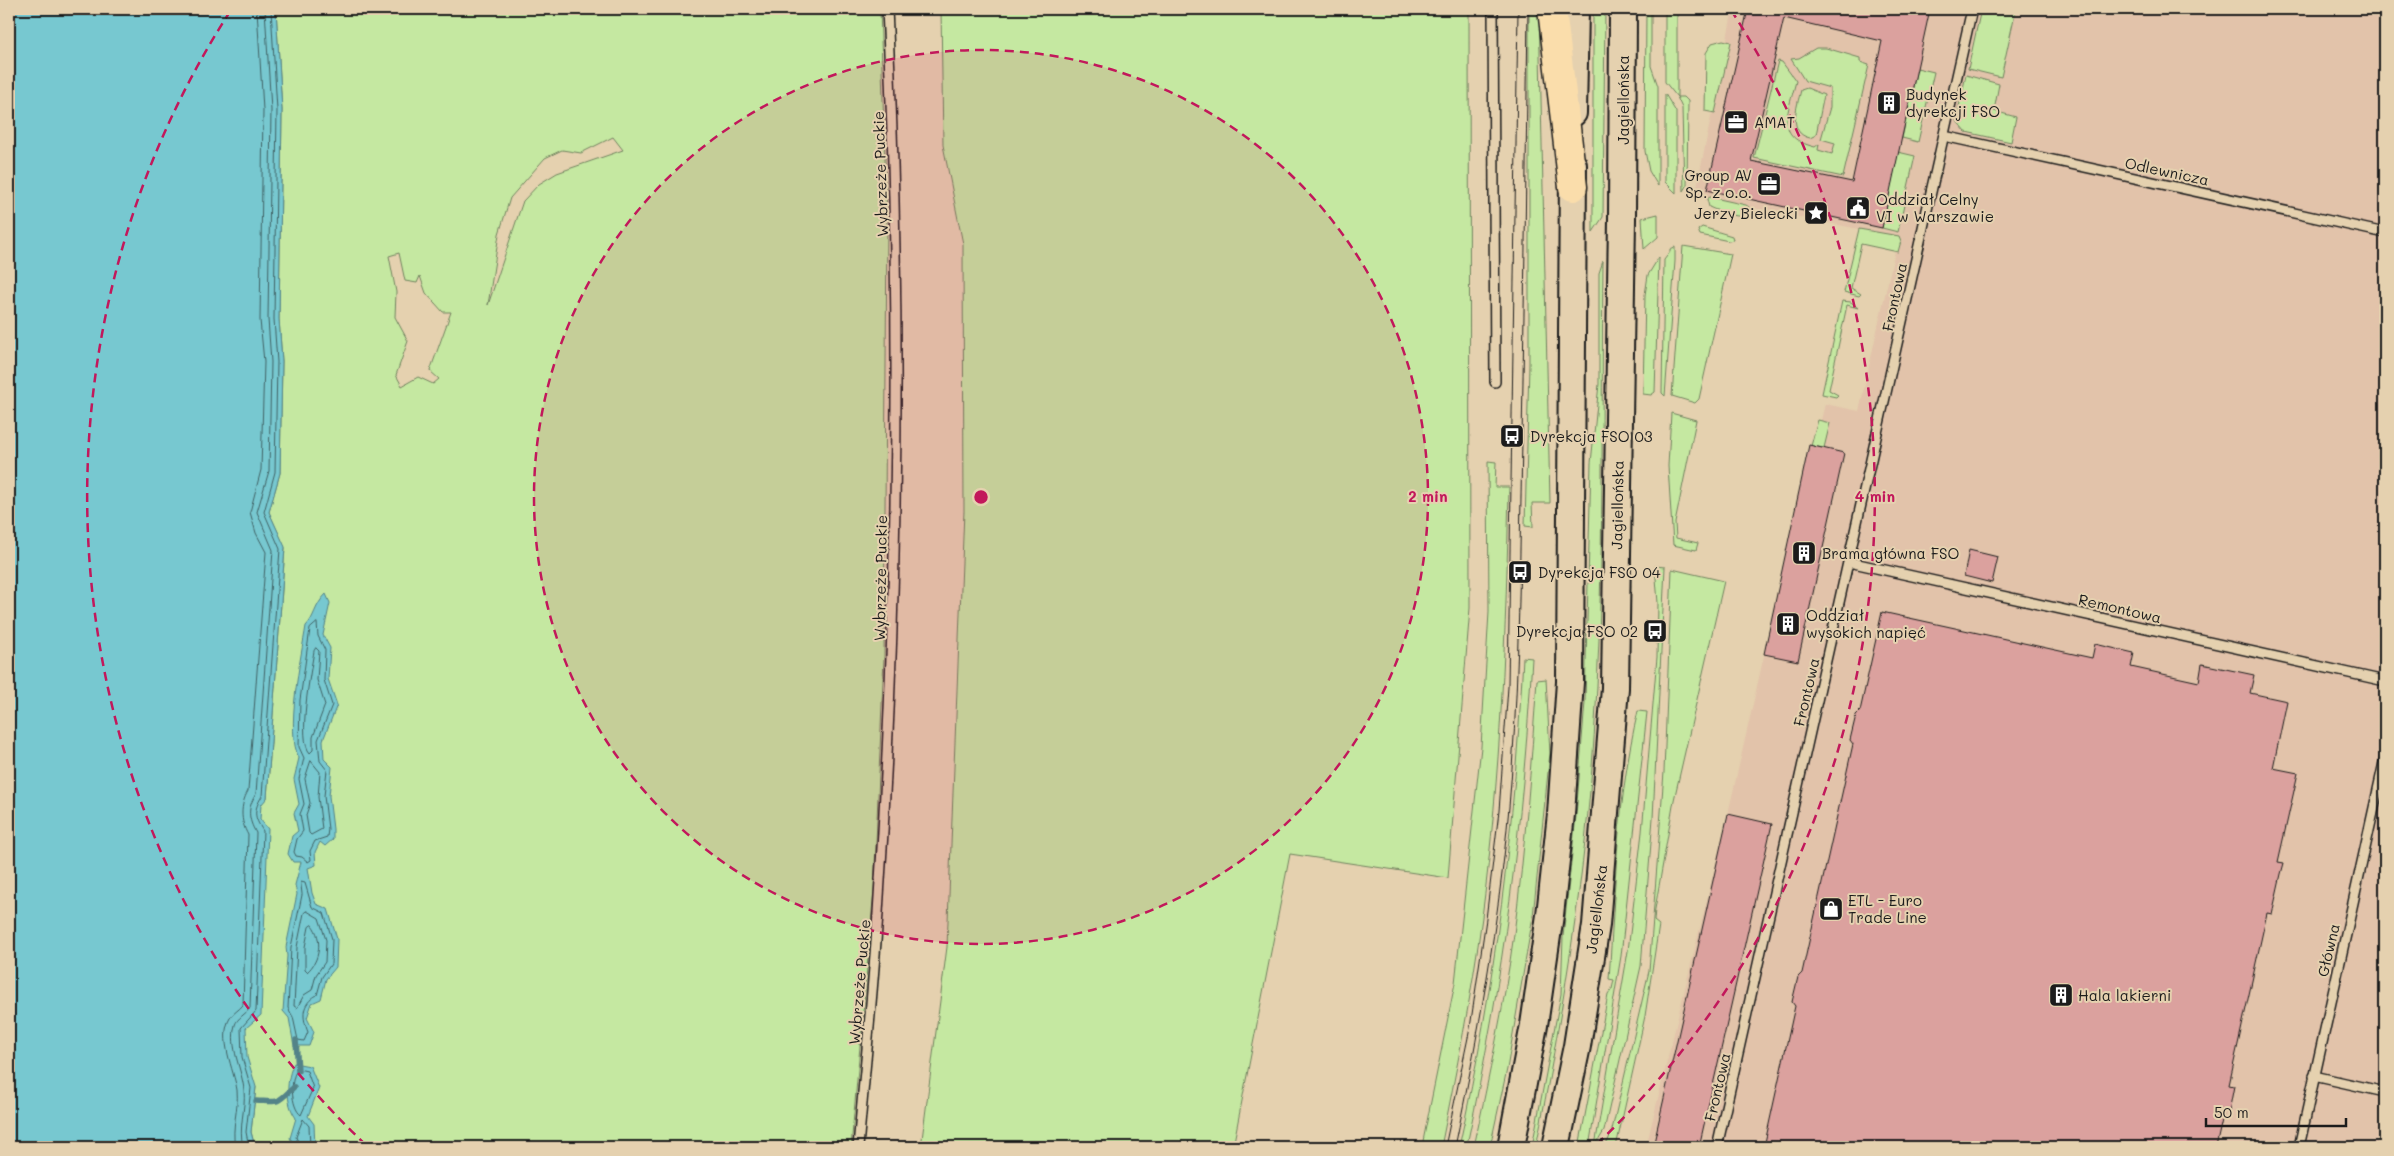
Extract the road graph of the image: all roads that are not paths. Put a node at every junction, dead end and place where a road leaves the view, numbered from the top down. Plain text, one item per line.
1 (887, 9) edge
2 (1494, 9) edge
3 (1552, 9) edge
4 (1574, 9) edge
5 (1623, 9) edge
6 (1972, 9) edge
7 (1944, 136) junction
8 (1573, 187) junction
9 (2385, 233) edge
10 (1495, 382) dead end
11 (1850, 562) junction
12 (2385, 682) edge
13 (2385, 758) edge
14 (2314, 1076) junction
15 (2385, 1092) edge
16 (858, 1147) edge
17 (1511, 1147) edge
18 (1556, 1147) edge
19 (1717, 1147) edge
20 (2298, 1147) edge

1 - 16 lane, Wybrzeże Puckie
2 - 10 lane
3 - 8 highway
4 - 8 main road
5 - 18 main road, Jagiellońska
6 - 7 lane, Frontowa
7 - 9 lane, Odlewnicza
7 - 11 lane, Frontowa
8 - 17 main road
11 - 12 lane, Remontowa
11 - 19 lane, Frontowa
13 - 14 lane, Główna
14 - 15 lane
14 - 20 lane, Główna

